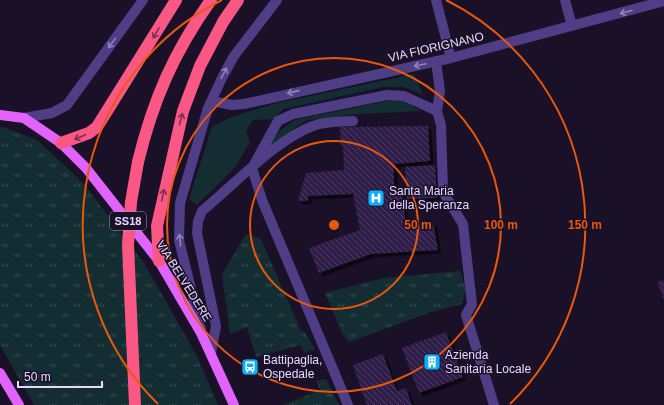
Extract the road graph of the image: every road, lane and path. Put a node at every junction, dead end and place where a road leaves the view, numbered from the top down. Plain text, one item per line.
1 (143, 0) edge
2 (176, 0) edge
3 (211, 0) edge
4 (238, 0) edge
5 (277, 0) edge
6 (436, 0) edge
7 (565, 0) edge
8 (664, 1) edge
9 (572, 26) junction
10 (451, 58) junction
11 (436, 61) junction
12 (210, 104) junction
13 (437, 111) junction
14 (1, 115) edge
15 (24, 118) junction
16 (353, 121) dead end
17 (61, 143) junction
18 (252, 168) junction
19 (159, 261) junction
20 (201, 333) junction
21 (211, 354) junction
22 (0, 373) edge
23 (3, 386) edge
24 (19, 405) edge
25 (135, 405) edge
26 (234, 405) edge
27 (348, 405) edge
28 (494, 405) edge

1 -> 15 street
2 -> 17 highway
3 - 25 highway, bridge
19 -> 4 highway
12 -> 5 street
6 - 10 street
7 - 9 street
8 -> 9 street, VIA FIORIGNANO
9 - 10 street, VIA FIORIGNANO
10 - 11 street, VIA FIORIGNANO
11 -> 12 street, VIA FIORIGNANO
11 - 13 street
20 -> 12 street
13 - 18 street
13 - 28 street
14 - 15 main road, VIA BELVEDERE / SS18
15 - 17 main road, VIA BELVEDERE / SS18
16 - 18 street
17 - 19 main road, VIA BELVEDERE / SS18
18 - 21 street
18 - 27 street
19 - 20 main road, VIA BELVEDERE / SS18
20 - 21 main road, VIA BELVEDERE / SS18
21 - 26 main road, VIA BELVEDERE / SS18
22 - 23 main road
23 - 24 main road

